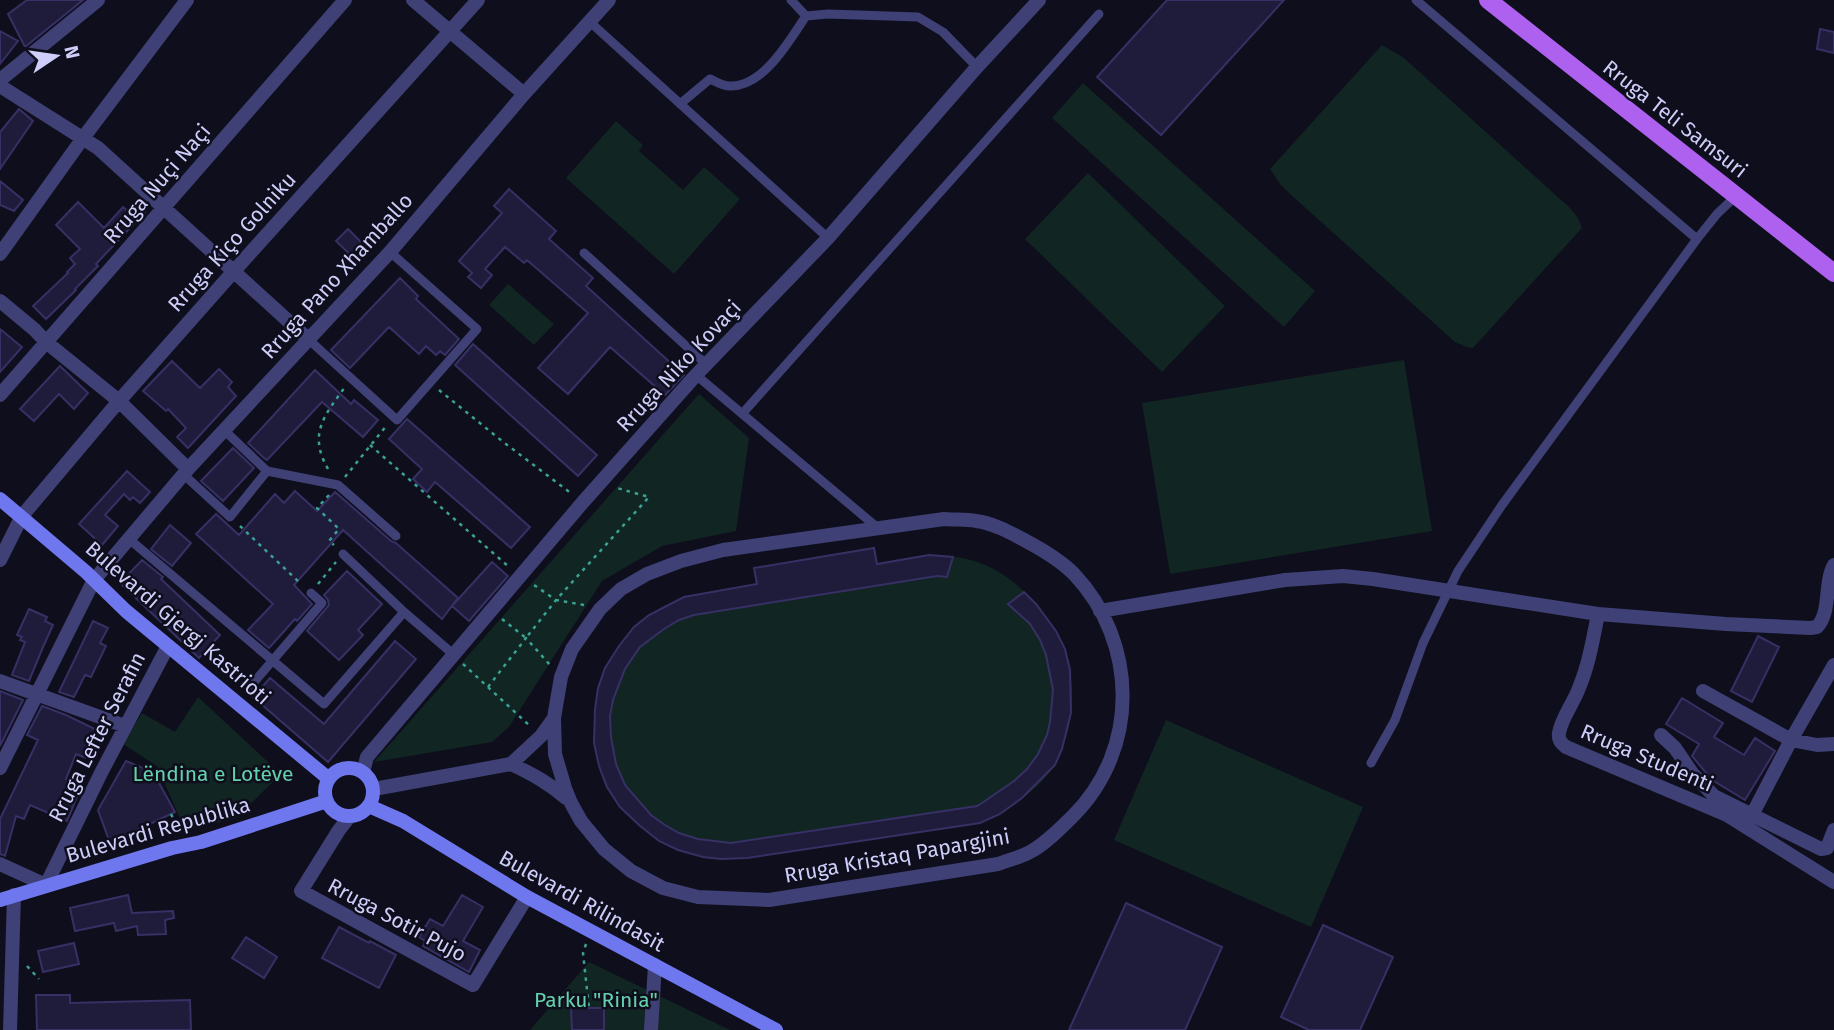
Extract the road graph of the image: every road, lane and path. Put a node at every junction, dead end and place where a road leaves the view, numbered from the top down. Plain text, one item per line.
1 (98, 0) edge
2 (187, 0) edge
3 (345, 0) edge
4 (413, 0) edge
5 (478, 0) edge
6 (609, 0) edge
7 (792, 0) edge
8 (1039, 0) edge
9 (1416, 0) edge
10 (1488, 0) edge
11 (1099, 15) dead end
12 (806, 16) junction
13 (590, 22) junction
14 (449, 32) junction
15 (977, 67) junction
16 (0, 80) edge
17 (0, 86) edge
18 (524, 94) junction
19 (680, 104) junction
20 (83, 138) junction
21 (1736, 196) junction
22 (164, 209) junction
23 (828, 238) junction
24 (1697, 239) junction
25 (390, 252) junction
26 (584, 253) dead end
27 (0, 254) edge
28 (234, 271) junction
29 (1834, 273) edge
30 (0, 301) edge
31 (308, 339) junction
32 (46, 342) junction
33 (707, 365) junction
34 (696, 375) junction
35 (351, 379) junction
36 (429, 382) junction
37 (0, 395) edge
38 (119, 401) junction
39 (742, 414) junction
40 (224, 430) junction
41 (370, 445) dead end
42 (267, 471) junction
43 (185, 472) junction
44 (601, 483) junction
45 (338, 485) junction
46 (0, 499) edge
47 (583, 502) junction
48 (22, 516) junction
49 (230, 517) junction
50 (878, 529) junction
51 (396, 536) dead end
52 (129, 539) junction
53 (343, 554) joint
54 (0, 560) edge
55 (1834, 565) edge
56 (521, 576) junction
57 (94, 580) junction
58 (1449, 591) junction
59 (311, 593) junction
60 (556, 600) junction
61 (1830, 603) edge
62 (600, 609) junction
63 (491, 610) junction
64 (1100, 611) junction
65 (404, 612) junction
66 (1598, 614) junction
67 (526, 638) junction
68 (168, 646) junction
69 (453, 654) junction
70 (273, 661) junction
71 (1834, 665) edge
72 (561, 677) junction
73 (0, 681) edge
74 (488, 687) junction
75 (249, 688) dead end
76 (1703, 691) dead end
77 (36, 694) junction
78 (554, 718) junction
79 (125, 726) junction
80 (541, 736) junction
81 (1661, 736) dead end
82 (1790, 740) junction
83 (1834, 744) edge
84 (1371, 763) dead end
85 (512, 764) junction
86 (0, 768) edge
87 (363, 772) junction
88 (329, 779) junction
89 (374, 789) junction
90 (327, 801) junction
91 (571, 803) junction
92 (369, 806) junction
93 (171, 814) dead end
94 (350, 816) junction
95 (1752, 816) junction
96 (178, 828) dead end
97 (1834, 830) edge
98 (0, 864) edge
99 (1834, 882) edge
100 (46, 885) junction
101 (527, 897) junction
102 (7, 898) edge
103 (590, 931) junction
104 (655, 965) junction
105 (589, 1008) dead end
106 (10, 1030) edge
107 (650, 1030) edge
108 (776, 1030) edge

1 - 16 street
2 - 20 street
3 - 22 street, Rruga Nuçi Naçi
4 - 14 street
5 - 14 street, Rruga Kiço Golniku
6 - 13 street, Rruga Pano Xhamballo
7 - 12 lane
8 - 15 street, Rruga Niko Kovaçi
9 - 24 lane
10 - 21 main road, Rruga Teli Samsuri
11 - 39 lane
12 - 15 lane
12 - 19 lane
13 - 18 street, Rruga Pano Xhamballo
13 - 19 lane
14 - 18 street
14 - 28 street, Rruga Kiço Golniku
15 - 23 street, Rruga Niko Kovaçi
17 - 20 street
18 - 25 street, Rruga Pano Xhamballo
19 - 23 lane
20 - 22 street
20 - 27 street
21 - 24 lane
21 - 29 main road, Rruga Teli Samsuri
22 - 28 street
22 - 32 street, Rruga Nuçi Naçi
23 - 33 street, Rruga Niko Kovaçi
24 - 58 lane
25 - 31 street, Rruga Pano Xhamballo
25 - 36 lane
26 - 33 lane
28 - 31 street
28 - 38 street, Rruga Kiço Golniku
30 - 32 street
31 - 35 lane
31 - 40 street, Rruga Pano Xhamballo
32 - 37 street, Rruga Nuçi Naçi
32 - 38 street
33 - 34 street, Rruga Niko Kovaçi
34 - 39 lane
34 - 44 street, Rruga Niko Kovaçi
35 - 36 lane
35 - 45 path
36 - 47 path
38 - 43 street
38 - 48 street, Rruga Kiço Golniku
39 - 50 lane
40 - 42 lane
40 - 43 street, Rruga Pano Xhamballo
41 - 56 path
42 - 45 lane
42 - 49 lane
43 - 49 lane
43 - 52 street, Rruga Pano Xhamballo
44 - 47 street, Rruga Niko Kovaçi
44 - 60 path
45 - 51 lane
46 - 48 main road, Bulevardi Gjergj Kastrioti
47 - 56 street, Rruga Niko Kovaçi
48 - 54 street, Rruga Kiço Golniku
48 - 57 main road, Bulevardi Gjergj Kastrioti
49 - 59 path
50 - 62 street, Rruga Kristaq Papargjini
50 - 64 street, Rruga Kristaq Papargjini
52 - 57 street, Rruga Pano Xhamballo
52 - 70 lane
53 - 59 path
53 - 65 lane
55 - 61 street
56 - 60 path
56 - 63 street, Rruga Niko Kovaçi
57 - 68 main road, Bulevardi Gjergj Kastrioti
57 - 77 street, Rruga Pano Xhamballo
58 - 64 street
58 - 66 street
58 - 84 lane
59 - 70 lane
60 - 62 path
60 - 67 path
61 - 66 street
62 - 72 street, Rruga Kristaq Papargjini
63 - 67 path
63 - 69 street, Rruga Niko Kovaçi
64 - 91 street, Rruga Kristaq Papargjini
65 - 69 lane
65 - 70 lane
66 - 99 street, Rruga Studenti
67 - 72 path
67 - 74 path
68 - 79 street, Rruga Lefter Serafin
68 - 88 main road, Bulevardi Gjergj Kastrioti
69 - 74 path
69 - 87 street, Rruga Niko Kovaçi
70 - 75 lane
71 - 82 street
72 - 78 street, Rruga Kristaq Papargjini
73 - 77 street
74 - 80 path
76 - 82 street
77 - 79 street
77 - 86 street, Rruga Pano Xhamballo
78 - 80 street, Rruga Kristaq Papargjini
78 - 91 street, Rruga Kristaq Papargjini
79 - 100 street, Rruga Lefter Serafin
80 - 85 street, Rruga Kristaq Papargjini
81 - 95 street
82 - 83 street
82 - 95 street
85 - 89 street
85 - 91 street, Rruga Kristaq Papargjini
87 - 88 main road
87 - 89 main road
88 - 90 main road
89 - 92 main road
90 - 94 main road
90 - 100 main road, Bulevardi Republika
92 - 94 main road
92 - 101 main road, Bulevardi Rilindasit
93 - 96 path
94 - 101 street, Rruga Sotir Pujo
95 - 97 street
98 - 100 street
100 - 102 main road, Bulevardi Republika
101 - 103 main road, Bulevardi Rilindasit
102 - 106 street
103 - 104 main road, Bulevardi Rilindasit
103 - 105 path
104 - 107 street
104 - 108 main road, Bulevardi Rilindasit

